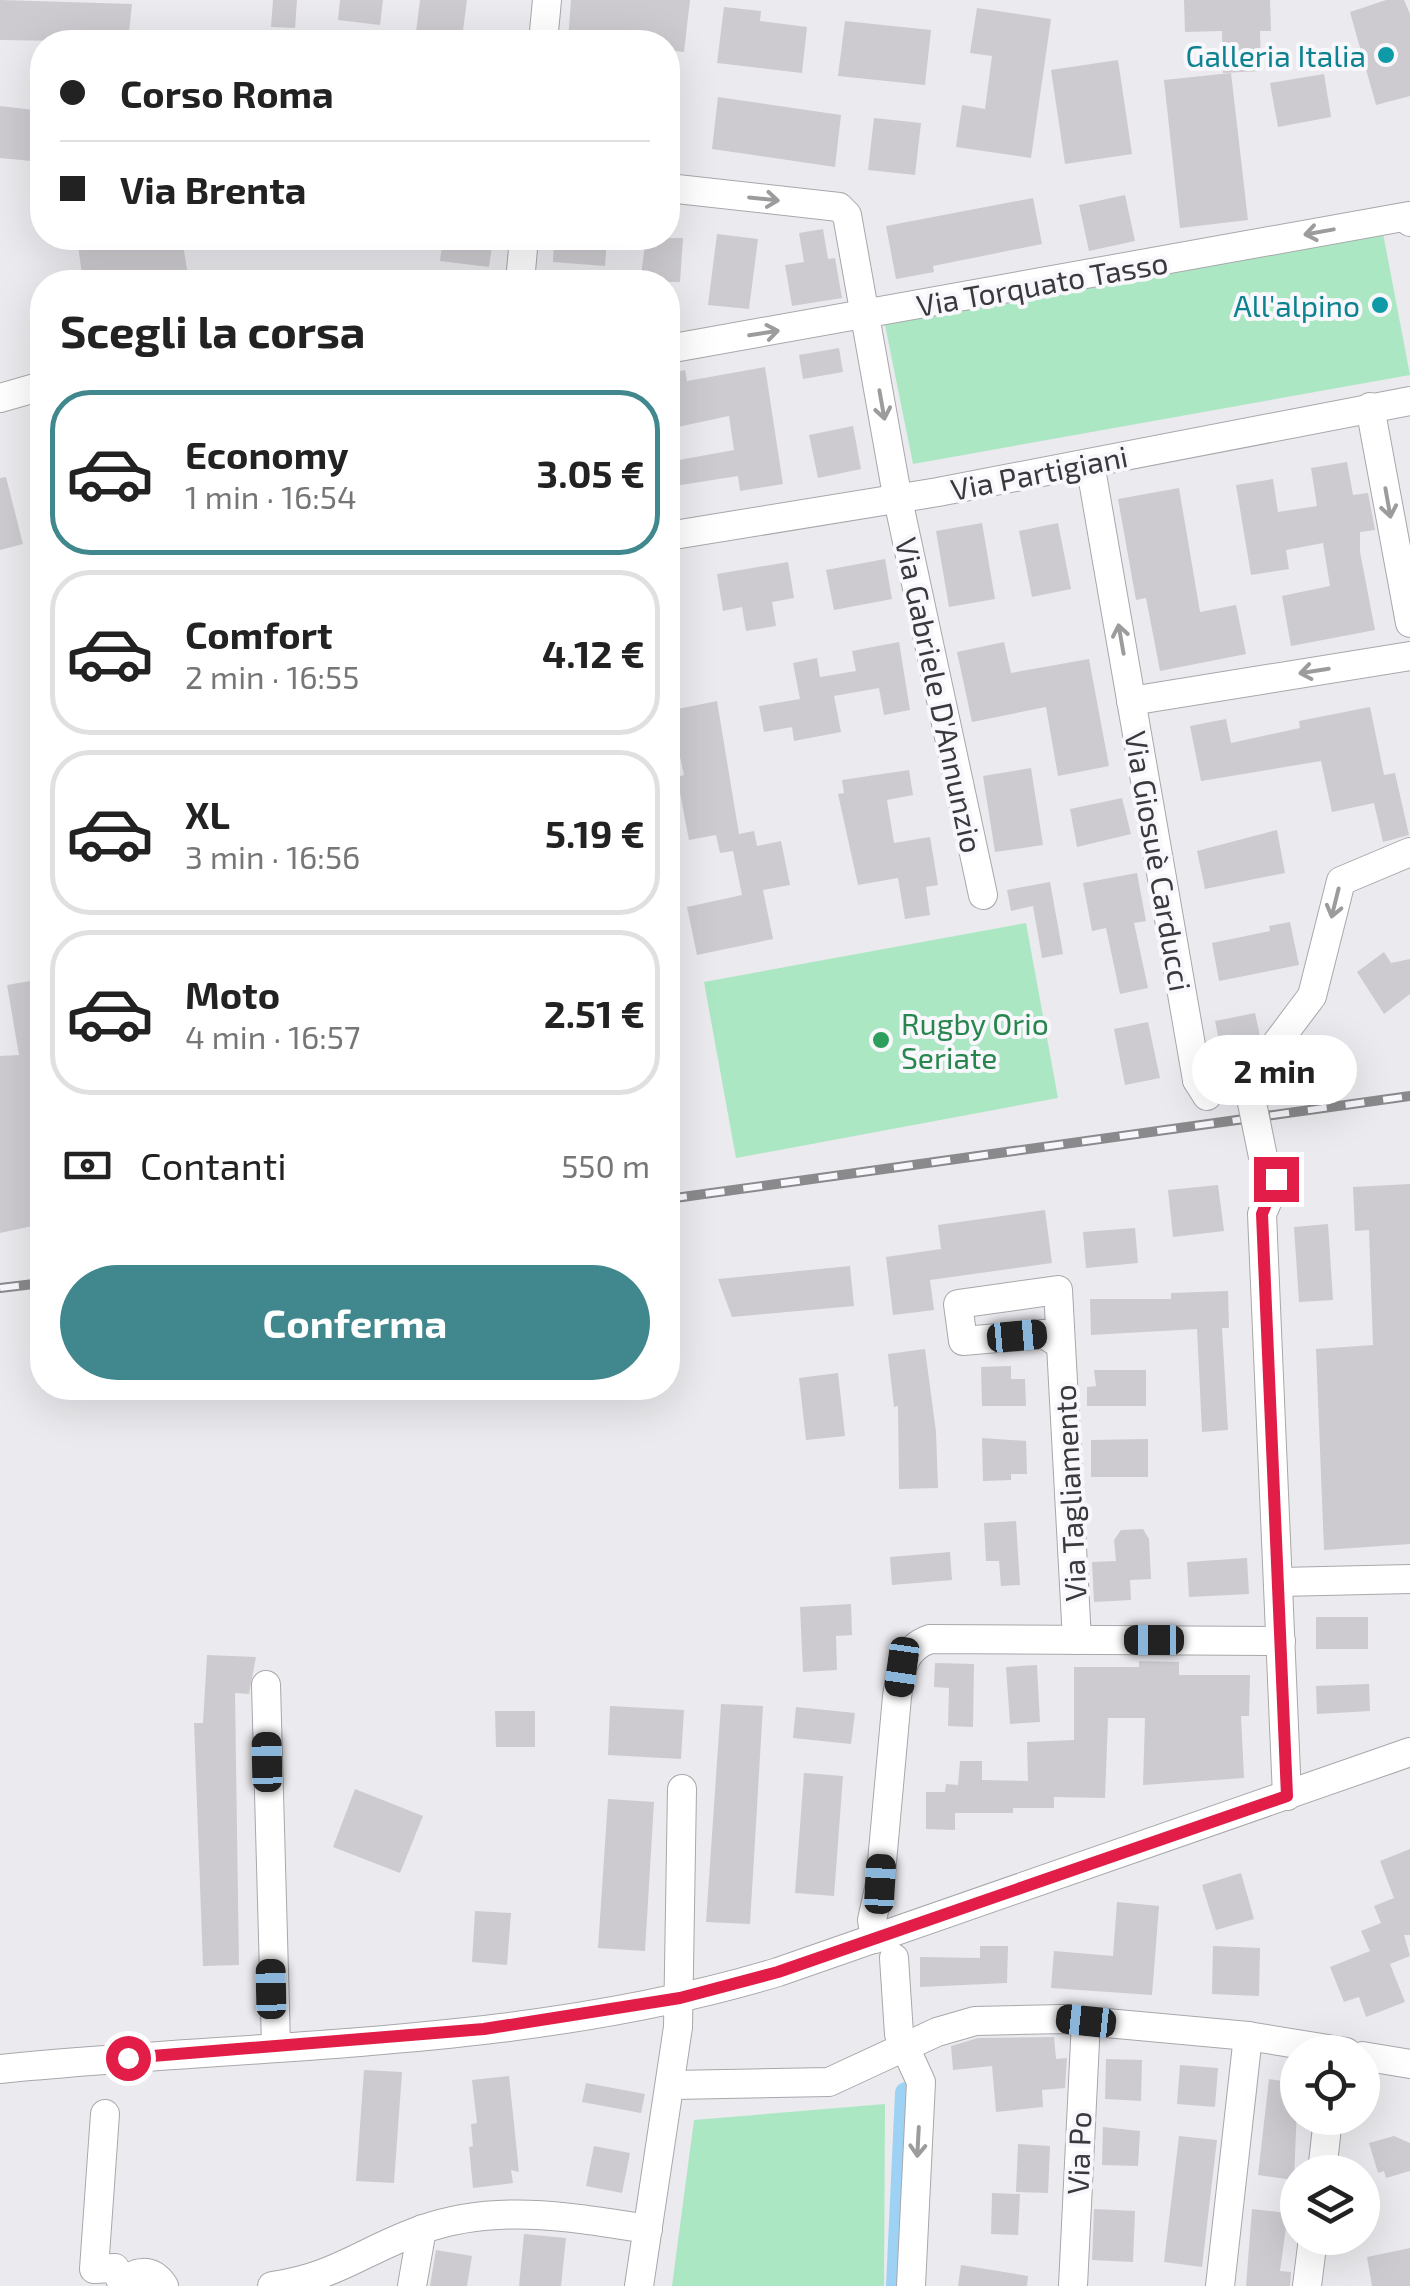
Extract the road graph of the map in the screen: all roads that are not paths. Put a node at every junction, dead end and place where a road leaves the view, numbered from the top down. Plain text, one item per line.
1 (547, 0) edge
2 (544, 30) edge
3 (680, 190) edge
4 (1410, 222) edge
5 (867, 316) junction
6 (680, 346) edge
7 (30, 389) edge
8 (0, 398) edge
9 (1410, 401) edge
10 (1370, 407) junction
11 (1090, 462) junction
12 (897, 495) junction
13 (680, 534) edge
14 (1410, 623) edge
15 (1410, 656) edge
16 (1131, 701) junction
17 (1410, 852) edge
18 (982, 895) dead end
19 (1250, 1093) dead end
20 (1060, 1346) dead end
21 (1410, 1578) edge
22 (1280, 1582) junction
23 (1077, 1640) junction
24 (1282, 1641) junction
25 (266, 1685) dead end
26 (1410, 1752) edge
27 (682, 1789) dead end
28 (1287, 1796) junction
29 (885, 1948) junction
30 (680, 1998) junction
31 (1086, 2021) junction
32 (1248, 2036) junction
33 (1280, 2042) edge
34 (276, 2045) junction
35 (906, 2048) junction
36 (1380, 2059) edge
37 (1410, 2064) edge
38 (0, 2069) edge
39 (672, 2086) junction
40 (105, 2114) dead end
41 (422, 2229) junction
42 (648, 2229) junction
43 (1312, 2255) edge
44 (122, 2285) edge
45 (164, 2286) edge
46 (272, 2286) edge
47 (412, 2286) edge
48 (638, 2286) edge
49 (911, 2286) edge
50 (1073, 2286) edge
51 (1220, 2286) edge
52 (1308, 2286) edge

1 - 2 street
3 -> 5 street, Via Gabriele D'Annunzio
4 -> 5 street, Via Torquato Tasso
6 -> 5 street, Via Torquato Tasso
5 -> 12 street, Via Gabriele D'Annunzio
7 - 8 street
9 - 10 street, Via Partigiani
10 - 11 street, Via Partigiani
10 -> 14 street
11 - 12 street, Via Partigiani
16 -> 11 street, Via Giosuè Carducci
12 - 13 street, Via Partigiani
12 - 18 street, Via Gabriele D'Annunzio
15 -> 16 street, Via Giosuè Carducci
17 -> 16 street, Via Giosuè Carducci
19 - 22 street, bridge
20 - 23 street, Via Tagliamento
21 - 22 street
22 - 24 street
23 - 24 street, Via Tagliamento
23 - 29 street, Via Tagliamento
24 - 28 street
25 - 34 street
26 - 28 street
27 - 30 street
28 - 29 street
29 - 30 street
29 - 35 street
30 - 34 street
30 - 39 street
31 - 32 street
31 - 35 street
31 - 50 street, Via Po
32 - 33 street
32 - 51 street
34 - 38 street
35 - 39 street
35 -> 49 street
36 - 37 street
39 - 42 street
40 - 44 street
41 - 42 street
41 - 46 street
41 - 47 street
42 - 48 street
43 - 52 street
44 - 45 street

